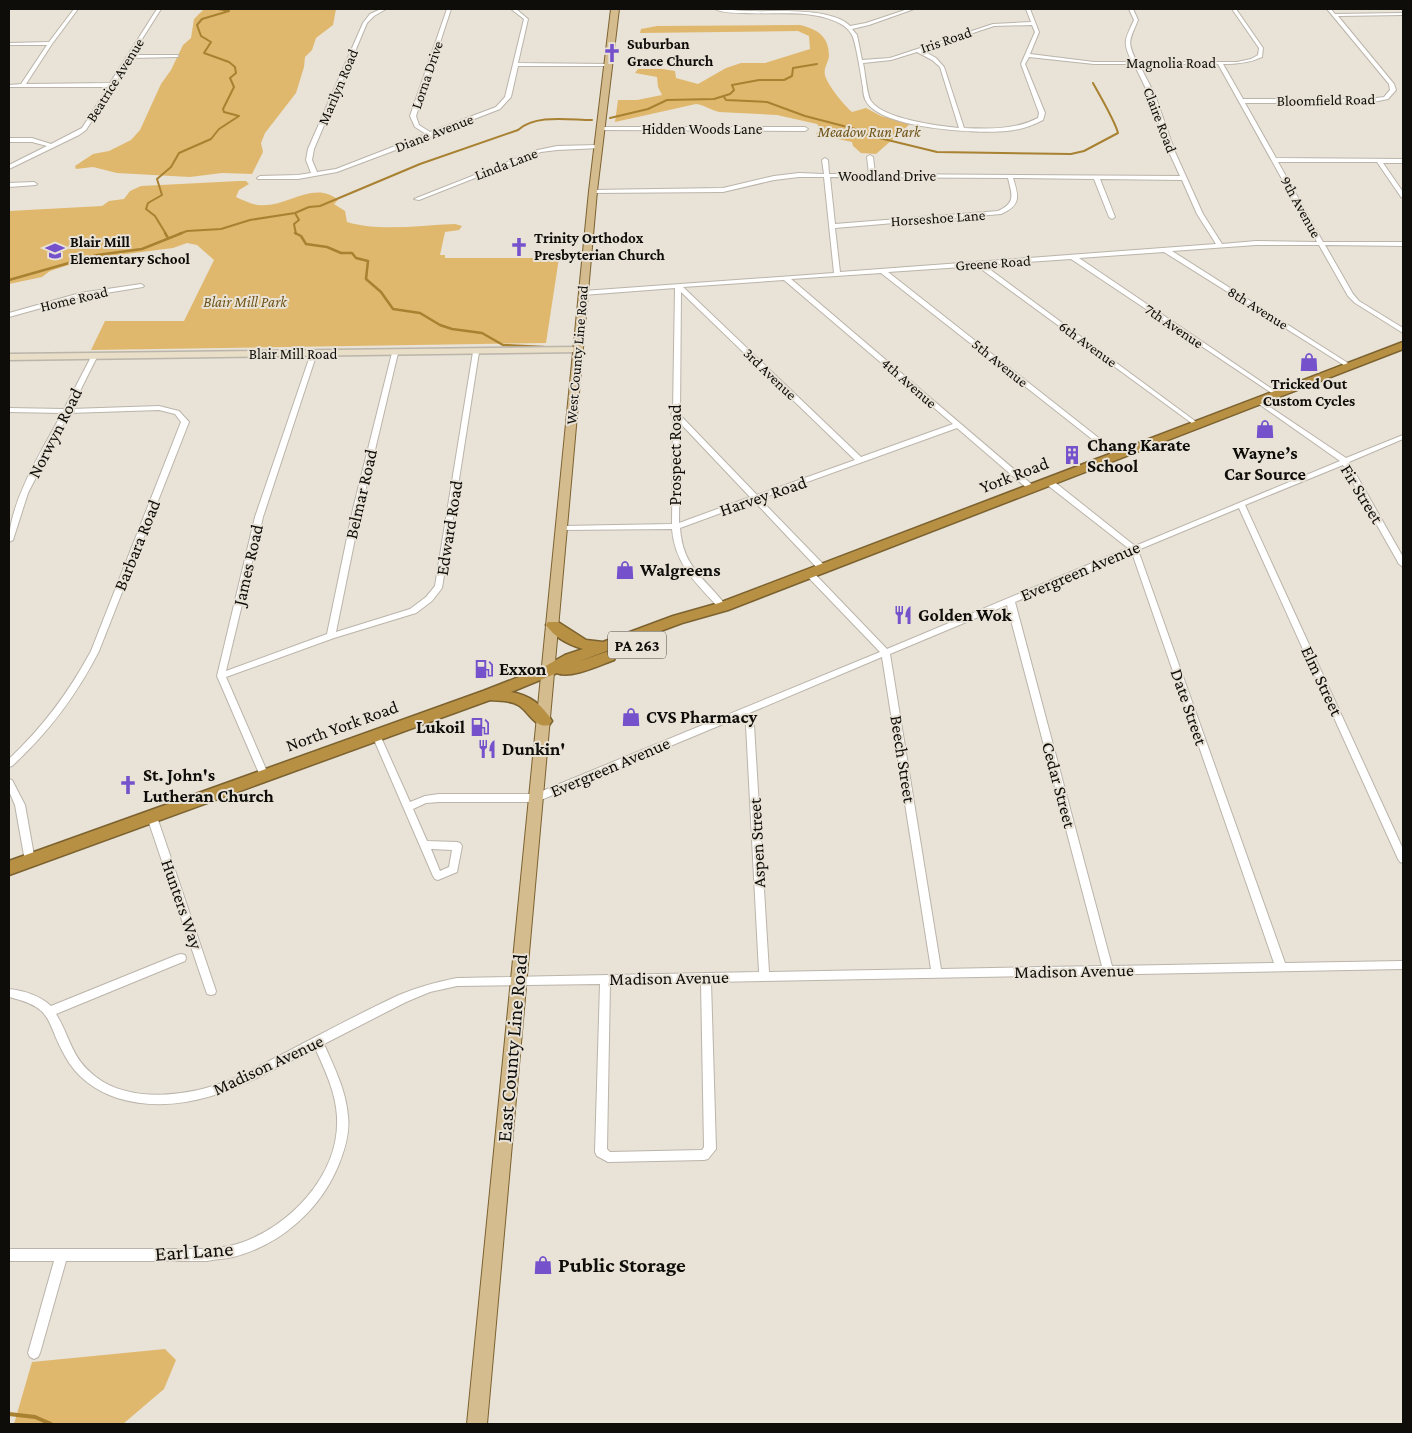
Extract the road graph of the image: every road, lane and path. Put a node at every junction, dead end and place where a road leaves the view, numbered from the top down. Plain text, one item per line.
1 (76, 9) edge
2 (160, 9) edge
3 (384, 9) edge
4 (449, 9) edge
5 (513, 9) edge
6 (615, 9) edge
7 (717, 9) edge
8 (912, 9) edge
9 (1028, 9) edge
10 (1131, 9) edge
11 (1234, 9) edge
12 (1329, 9) edge
13 (1403, 14) edge
14 (1334, 15) junction
15 (1034, 23) junction
16 (849, 28) junction
17 (50, 43) junction
18 (9, 44) edge
19 (917, 50) junction
20 (1026, 55) junction
21 (176, 56) dead end
22 (130, 57) junction
23 (860, 62) junction
24 (1136, 63) junction
25 (1220, 63) junction
26 (517, 64) junction
27 (609, 65) junction
28 (112, 85) junction
29 (9, 86) edge
30 (22, 86) junction
31 (1242, 101) junction
32 (599, 129) junction
33 (805, 129) dead end
34 (962, 130) junction
35 (431, 134) junction
36 (9, 140) edge
37 (51, 146) junction
38 (598, 147) junction
39 (870, 157) dead end
40 (825, 160) dead end
41 (1275, 160) junction
42 (1379, 161) junction
43 (1403, 161) edge
44 (9, 167) edge
45 (315, 175) junction
46 (827, 175) junction
47 (872, 176) junction
48 (1010, 177) junction
49 (260, 178) dead end
50 (1096, 178) junction
51 (1184, 178) junction
52 (34, 184) dead end
53 (9, 185) edge
54 (593, 191) junction
55 (1403, 196) edge
56 (418, 199) dead end
57 (1112, 217) dead end
58 (832, 226) junction
59 (1322, 244) junction
60 (1403, 244) edge
61 (1220, 246) junction
62 (1166, 250) junction
63 (1074, 257) junction
64 (979, 264) junction
65 (883, 271) junction
66 (837, 274) junction
67 (786, 278) junction
68 (141, 286) dead end
69 (678, 286) junction
70 (583, 294) junction
71 (9, 315) edge
72 (1403, 331) edge
73 (1403, 345) edge
74 (578, 350) junction
75 (476, 352) junction
76 (395, 353) junction
77 (314, 354) junction
78 (9, 357) edge
79 (94, 357) junction
80 (1349, 366) junction
81 (1276, 394) junction
82 (1258, 401) junction
83 (9, 410) edge
84 (66, 411) junction
85 (675, 414) junction
86 (1198, 424) junction
87 (958, 425) junction
88 (1403, 437) edge
89 (1116, 456) junction
90 (861, 461) junction
91 (1345, 461) junction
92 (1049, 482) junction
93 (1032, 488) junction
94 (757, 498) junction
95 (1241, 504) junction
96 (676, 527) junction
97 (562, 528) junction
98 (9, 540) edge
99 (1134, 549) junction
100 (1403, 564) edge
101 (823, 569) junction
102 (810, 574) junction
103 (1010, 600) junction
104 (723, 608) junction
105 (553, 625) junction
106 (330, 636) junction
107 (613, 644) junction
108 (885, 652) junction
109 (547, 672) junction
110 (222, 676) junction
111 (488, 695) junction
112 (742, 712) junction
113 (544, 721) junction
114 (376, 735) junction
115 (9, 764) edge
116 (264, 776) junction
117 (9, 782) edge
118 (536, 798) junction
119 (408, 807) junction
120 (152, 817) junction
121 (425, 845) dead end
122 (1403, 858) edge
123 (30, 861) junction
124 (9, 868) edge
125 (181, 958) dead end
126 (1403, 965) edge
127 (1281, 967) junction
128 (1108, 970) junction
129 (937, 973) junction
130 (764, 976) junction
131 (706, 977) junction
132 (605, 979) junction
133 (518, 981) junction
134 (211, 991) dead end
135 (9, 993) edge
136 (51, 1012) junction
137 (318, 1042) junction
138 (9, 1255) edge
139 (62, 1255) junction
140 (34, 1353) dead end
141 (477, 1424) edge

1 - 17 street
2 - 22 street, Beatrice Avenue
3 - 45 street, Marilyn Road
4 - 35 street, Lorna Drive
5 - 26 street, Diane Avenue
6 - 27 main road, West County Line Road
7 - 16 street
8 - 16 street
9 - 15 street
10 - 24 street, Claire Road
11 - 25 street, Magnolia Road
12 - 14 street, Bloomfield Road
13 - 14 street
14 - 31 street, Bloomfield Road
15 - 19 street, Iris Road
15 - 20 street
16 - 23 street
17 - 18 street
17 - 30 street
19 - 23 street, Iris Road
19 - 34 street
20 - 24 street, Magnolia Road
20 - 34 street
21 - 22 street
22 - 28 street, Beatrice Avenue
23 - 34 street
24 - 25 street, Magnolia Road
24 - 51 street, Claire Road
25 - 31 street, 9th Avenue
26 - 27 street
26 - 35 street, Diane Avenue
27 - 32 main road, West County Line Road
28 - 30 street
28 - 37 street, Beatrice Avenue
29 - 30 street
31 - 41 street, 9th Avenue
32 - 33 street, Hidden Woods Lane
32 - 38 main road, West County Line Road
35 - 45 street, Diane Avenue
36 - 37 street
37 - 44 street, Beatrice Avenue
38 - 54 main road, West County Line Road
38 - 56 street, Linda Lane
39 - 47 street
40 - 46 street
41 - 42 street
41 - 59 street, 9th Avenue
42 - 43 street
42 - 55 street
45 - 49 street, Diane Avenue
46 - 47 street, Woodland Drive
46 - 54 street, Woodland Drive
46 - 58 street
47 - 48 street, Woodland Drive
48 - 50 street, Woodland Drive
48 - 58 street, Horseshoe Lane
50 - 51 street, Woodland Drive
50 - 57 street
51 - 61 street
52 - 53 street
54 - 70 main road, West County Line Road
58 - 66 street
59 - 60 street, Greene Road
59 - 61 street, Greene Road
59 - 72 street, 9th Avenue
61 - 62 street, Greene Road
62 - 63 street, Greene Road
62 - 80 street, 8th Avenue
63 - 64 street, Greene Road
63 - 81 street, 7th Avenue
64 - 65 street, Greene Road
64 - 86 street, 6th Avenue
65 - 66 street, Greene Road
65 - 89 street, 5th Avenue
66 - 67 street, Greene Road
67 - 69 street, Greene Road
67 - 87 street, 4th Avenue
68 - 71 street, Home Road
69 - 70 street, Greene Road
69 - 85 street, Prospect Road
69 - 90 street, 3rd Avenue
70 - 74 main road, West County Line Road
73 - 80 highway, York Road / PA 263
74 - 75 main road, Blair Mill Road
74 - 97 main road, West County Line Road
75 - 76 main road, Blair Mill Road
75 - 106 street, Edward Road
76 - 77 main road, Blair Mill Road
76 - 106 street, Belmar Road
77 - 79 main road, Blair Mill Road
77 - 110 street, James Road
78 - 79 main road, Blair Mill Road
79 - 84 street, Norwyn Road
80 - 81 highway, York Road / PA 263
81 - 82 highway, York Road / PA 263
82 - 86 highway, York Road / PA 263
82 - 91 street, Fir Street
83 - 84 street, Barbara Road
84 - 98 street, Norwyn Road
84 - 115 street, Barbara Road
85 - 94 street
85 - 96 street, Prospect Road
86 - 89 highway, York Road / PA 263
87 - 90 street, Harvey Road
87 - 93 street, 4th Avenue
88 - 91 street, Evergreen Avenue
89 - 92 highway, York Road / PA 263
90 - 94 street, Harvey Road
91 - 95 street, Evergreen Avenue
91 - 100 street, Fir Street
92 - 93 highway, York Road / PA 263
92 - 99 street
93 - 101 highway, York Road / PA 263
94 - 96 street, Harvey Road
94 - 101 street
95 - 99 street, Evergreen Avenue
95 - 122 street, Elm Street
96 - 97 street, Harvey Road
96 - 104 street, Prospect Road
97 - 105 main road, West County Line Road
99 - 103 street, Evergreen Avenue
99 - 127 street, Date Street
101 - 102 highway, York Road / PA 263
102 - 104 highway, York Road / PA 263
102 - 108 street
103 - 108 street, Evergreen Avenue
103 - 128 street, Cedar Street
104 - 107 highway, York Road / PA 263
104 - 109 highway, York Road / PA 263
105 - 107 highway
105 - 109 main road, West County Line Road
106 - 110 street, Edward Road
107 - 109 highway, York Road / PA 263
108 - 112 street, Evergreen Avenue
108 - 129 street, Beech Street
109 - 111 highway, North York Road / PA 263
109 - 113 main road, East County Line Road
110 - 116 street
111 - 113 highway
111 - 114 highway, North York Road / PA 263
112 - 118 street, Evergreen Avenue
112 - 130 street, Aspen Street
113 - 118 main road, East County Line Road
114 - 116 highway, North York Road / PA 263
114 - 119 street
116 - 120 highway, North York Road / PA 263
117 - 123 street
118 - 119 street
118 - 133 main road, East County Line Road
119 - 121 street
120 - 123 highway, North York Road / PA 263
120 - 134 street, Hunters Way
123 - 124 highway, North York Road / PA 263
125 - 136 street
126 - 127 street, Madison Avenue
127 - 128 street, Madison Avenue
128 - 129 street, Madison Avenue
129 - 130 street, Madison Avenue
130 - 131 street, Madison Avenue
131 - 132 street, Madison Avenue
131 - 132 street
132 - 133 street, Madison Avenue
133 - 137 street, Madison Avenue
133 - 141 main road, East County Line Road
135 - 136 street
136 - 137 street, Madison Avenue
137 - 139 street, Earl Lane
138 - 139 street, Earl Lane
139 - 140 street

